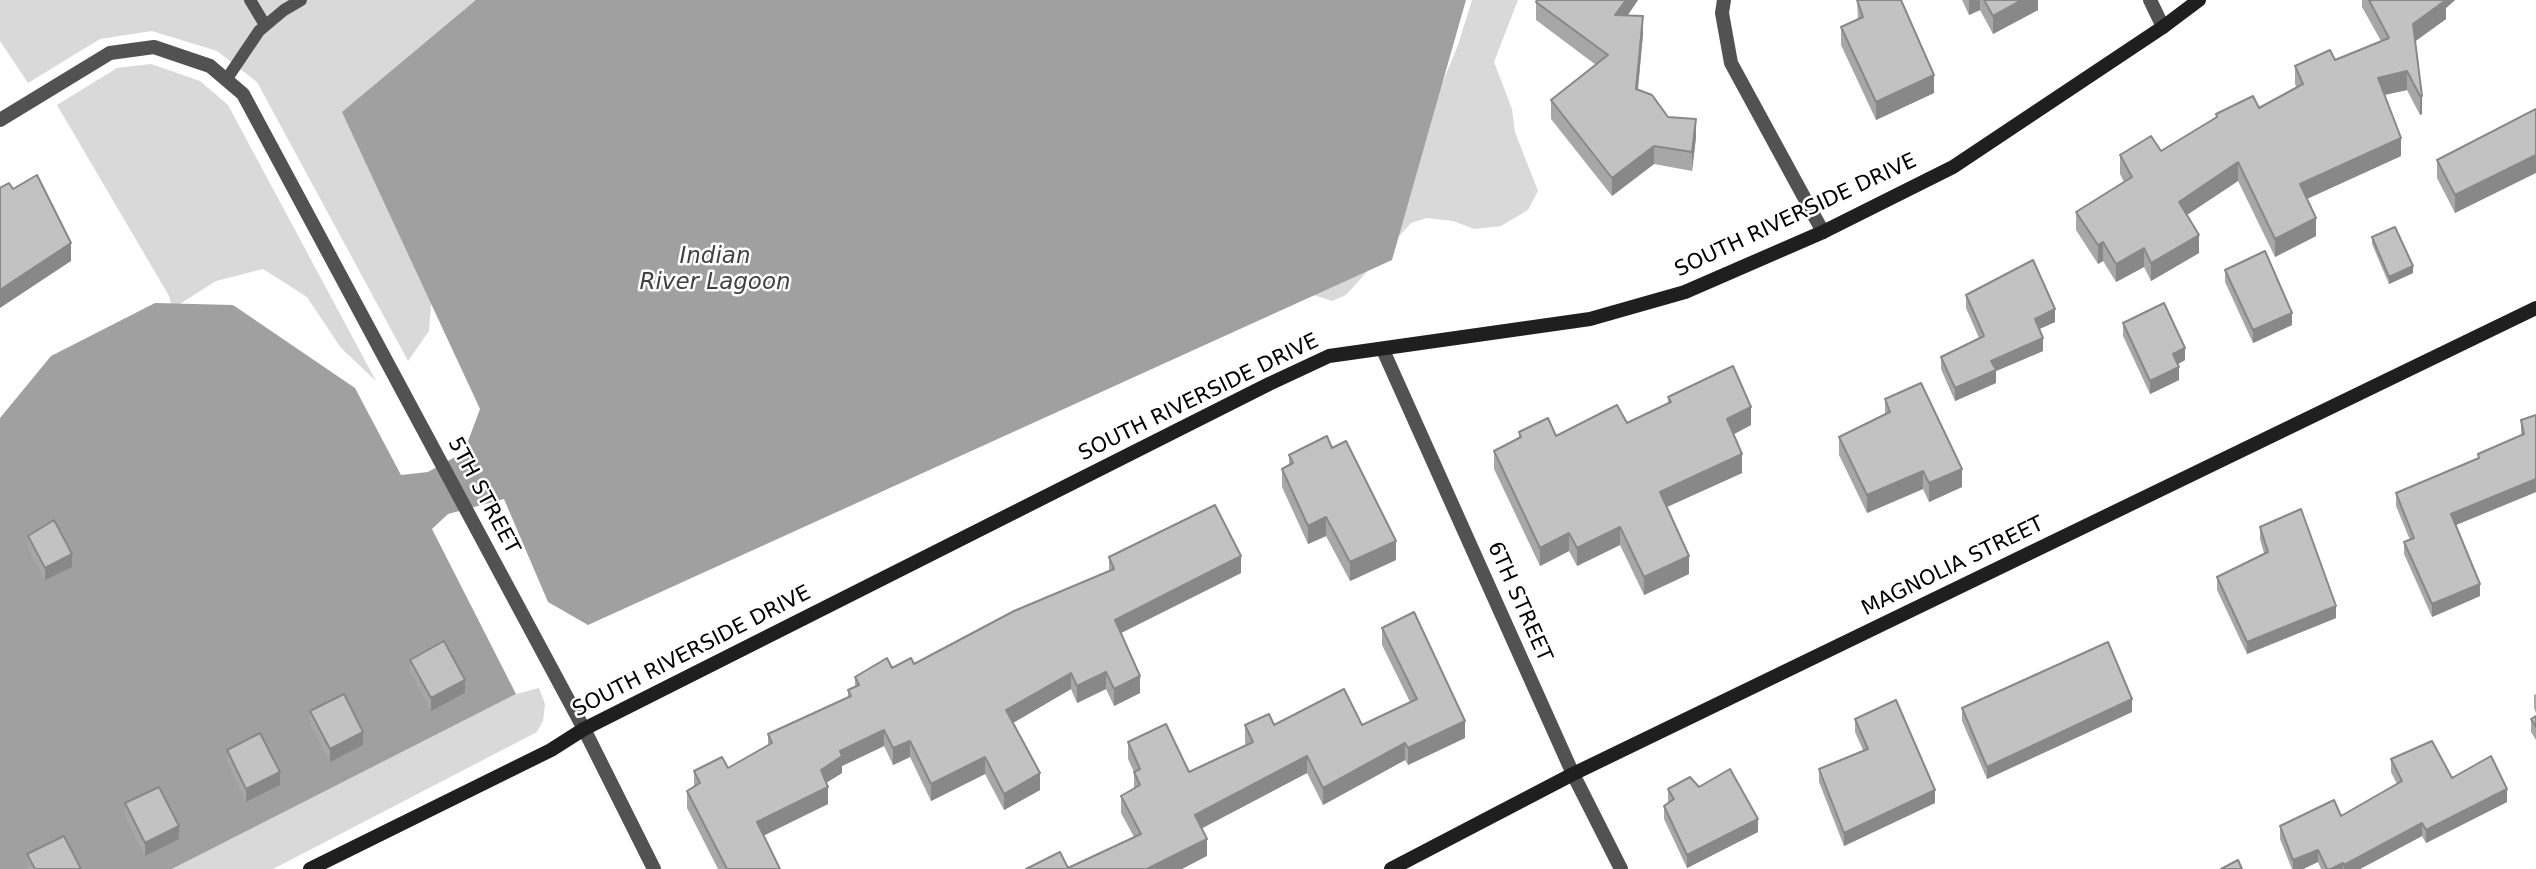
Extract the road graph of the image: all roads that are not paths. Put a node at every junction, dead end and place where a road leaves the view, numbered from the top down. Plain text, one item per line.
1 (250, 0) edge
2 (301, 0) edge
3 (1724, 0) edge
4 (2150, 0) edge
5 (2199, 0) edge
6 (265, 25) junction
7 (2163, 27) junction
8 (226, 80) junction
9 (0, 120) edge
10 (1823, 232) junction
11 (2536, 308) edge
12 (1383, 350) junction
13 (584, 729) junction
14 (1573, 774) junction
15 (310, 869) edge
16 (654, 869) edge
17 (1391, 869) edge
18 (1621, 869) edge

1 - 6 lane
2 - 6 lane
3 - 10 street
4 - 7 street
5 - 7 street, SOUTH RIVERSIDE DRIVE
6 - 8 lane
7 - 10 street, SOUTH RIVERSIDE DRIVE
8 - 9 street, 5TH STREET
8 - 13 street, 5TH STREET
10 - 12 street, SOUTH RIVERSIDE DRIVE
11 - 14 street, MAGNOLIA STREET
12 - 13 street, SOUTH RIVERSIDE DRIVE
12 - 14 street, 6TH STREET
13 - 15 street, SOUTH RIVERSIDE DRIVE
13 - 16 street, 5TH STREET
14 - 17 street, MAGNOLIA STREET
14 - 18 street, 6TH STREET

